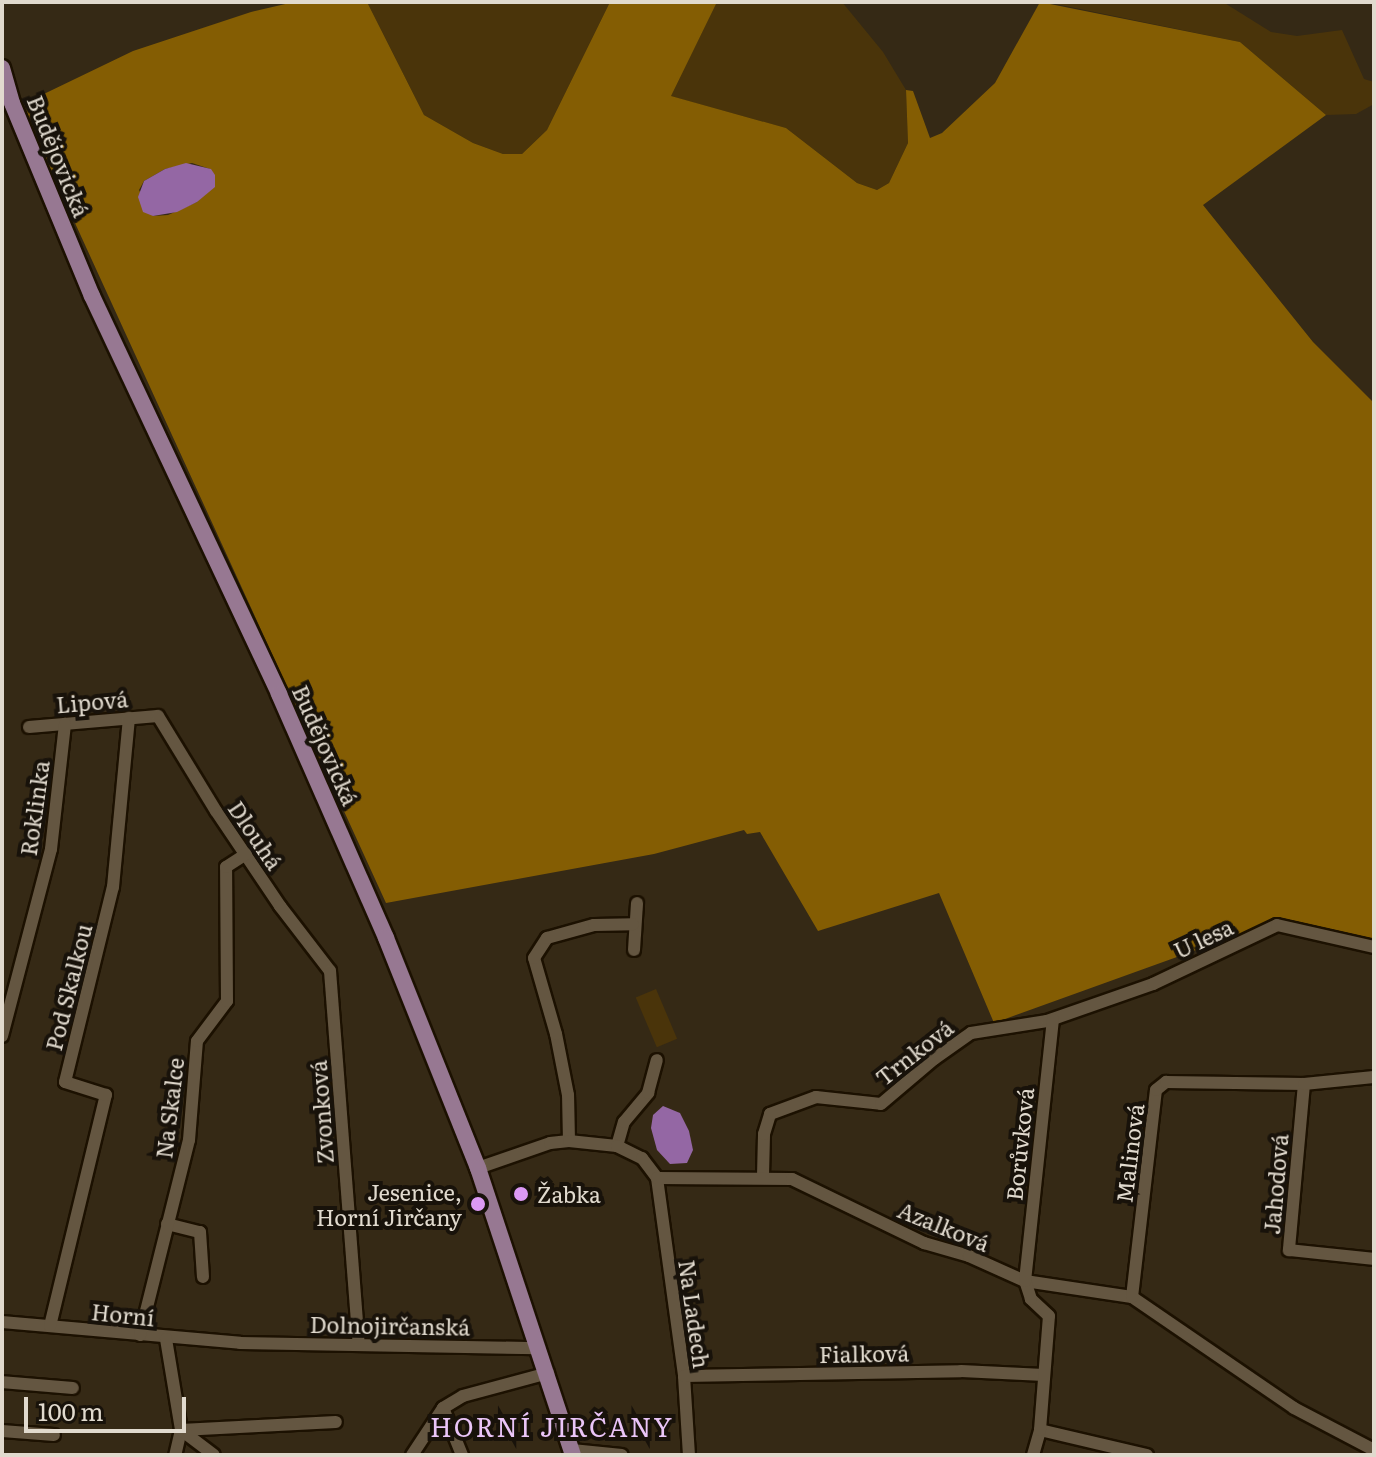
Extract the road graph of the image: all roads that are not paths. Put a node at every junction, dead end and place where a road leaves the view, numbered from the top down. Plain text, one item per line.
1 (2, 68) edge
2 (158, 716) joint
3 (129, 718) junction
4 (65, 724) junction
5 (29, 727) dead end
6 (246, 854) junction
7 (637, 903) dead end
8 (633, 924) junction
9 (1374, 947) edge
10 (634, 950) dead end
11 (330, 971) joint
12 (1053, 1019) junction
13 (2, 1036) edge
14 (657, 1060) dead end
15 (1374, 1077) edge
16 (1304, 1084) junction
17 (569, 1141) junction
18 (617, 1146) junction
19 (478, 1168) junction
20 (763, 1176) junction
21 (657, 1178) junction
22 (167, 1224) junction
23 (1374, 1259) edge
24 (203, 1277) dead end
25 (1025, 1281) junction
26 (1132, 1297) junction
27 (2, 1322) edge
28 (50, 1326) junction
29 (140, 1335) junction
30 (166, 1339) junction
31 (240, 1343) joint
32 (359, 1345) junction
33 (539, 1348) junction
34 (548, 1373) junction
35 (1044, 1375) junction
36 (684, 1376) junction
37 (2, 1382) edge
38 (73, 1388) dead end
39 (443, 1408) junction
40 (336, 1422) dead end
41 (181, 1430) junction
42 (1040, 1430) junction
43 (2, 1431) edge
44 (54, 1435) dead end
45 (1374, 1450) edge
46 (573, 1453) edge
47 (175, 1455) edge
48 (214, 1455) edge
49 (412, 1455) edge
50 (462, 1455) edge
51 (622, 1455) edge
52 (689, 1455) edge
53 (1033, 1455) edge
54 (1147, 1455) edge

1 - 19 main road, Budějovická
2 - 3 street, Lipová
2 - 6 street, Dlouhá
3 - 4 street, Lipová
3 - 28 street, Pod Skalkou
4 - 5 street, Lipová
4 - 13 street, Roklinka
6 - 11 street, Dlouhá
6 - 22 street, Na Skalce
7 - 8 street
8 - 10 street
8 - 17 street
9 - 12 street, U lesa
11 - 32 street, Zvonková
12 - 20 street, Trnková
12 - 25 street, Borůvková
14 - 18 street
15 - 16 street, Malinová
16 - 23 street, Jahodová
16 - 26 street, Malinová
17 - 18 street
17 - 19 street
18 - 21 street
19 - 33 main road, Budějovická
20 - 21 street, Azalková
20 - 25 street, Azalková
21 - 36 street, Na Ladech
22 - 24 street
22 - 29 street, Na Skalce
25 - 26 street, Azalková
25 - 35 street
26 - 45 street, Azalková
27 - 28 street, Horní
28 - 29 street, Horní
29 - 30 street, Horní
30 - 31 street, Horní
30 - 41 street
31 - 32 street, Dolnojirčanská
32 - 33 street, Dolnojirčanská
33 - 34 main road, Budějovická
34 - 39 street
34 - 46 main road, Budějovická
35 - 36 street, Fialková
35 - 42 street
36 - 52 street, Na Ladech
37 - 38 street
39 - 49 street
39 - 50 street
40 - 41 street
41 - 47 street
41 - 48 street
42 - 53 street
42 - 54 street
43 - 44 street
46 - 51 street

